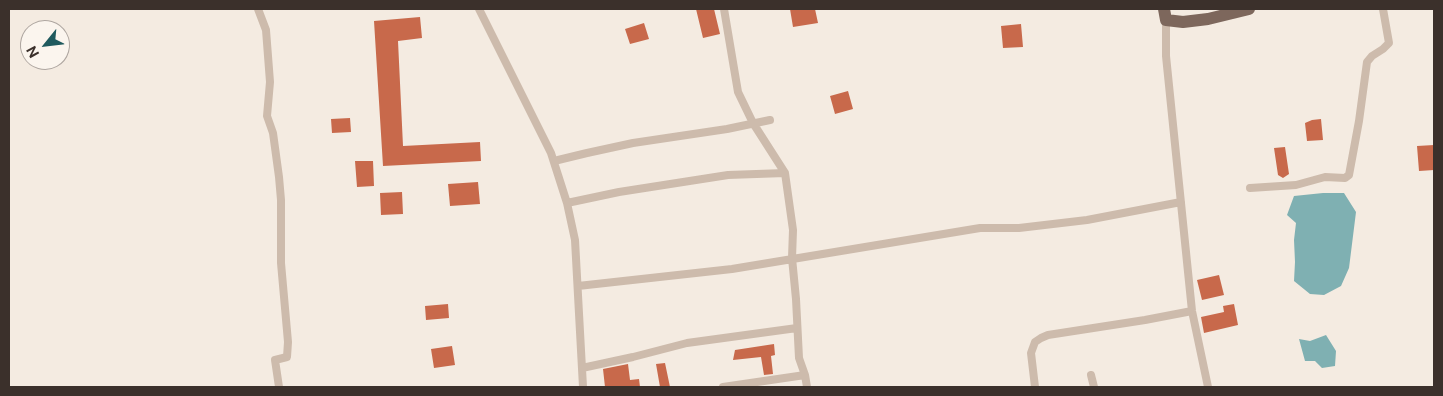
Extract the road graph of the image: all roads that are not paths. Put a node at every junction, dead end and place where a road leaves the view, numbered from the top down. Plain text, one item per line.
1 (258, 9) edge
2 (479, 9) edge
3 (724, 9) edge
4 (1249, 9) edge
5 (1383, 9) edge
6 (1165, 15) edge
7 (770, 120) dead end
8 (754, 123) junction
9 (554, 161) junction
10 (785, 173) junction
11 (1250, 188) dead end
12 (1181, 202) junction
13 (567, 203) junction
14 (792, 258) junction
15 (578, 286) junction
16 (1192, 311) junction
17 (798, 328) junction
18 (582, 368) junction
19 (805, 375) junction
20 (1091, 375) dead end
21 (279, 387) edge
22 (583, 387) edge
23 (723, 387) edge
24 (807, 387) edge
25 (1035, 387) edge
26 (1094, 387) edge
27 (1208, 387) edge

1 - 21 street
2 - 9 street
3 - 8 street
4 - 6 main road
5 - 11 street
6 - 12 street
7 - 8 street
8 - 9 street
8 - 10 street
9 - 13 street
10 - 13 street
10 - 14 street
12 - 14 street
12 - 16 street
13 - 15 street
14 - 15 street
14 - 17 street
15 - 18 street
16 - 25 street
16 - 27 street
17 - 18 street
17 - 19 street
18 - 22 street
19 - 23 street
19 - 24 street
20 - 26 street

